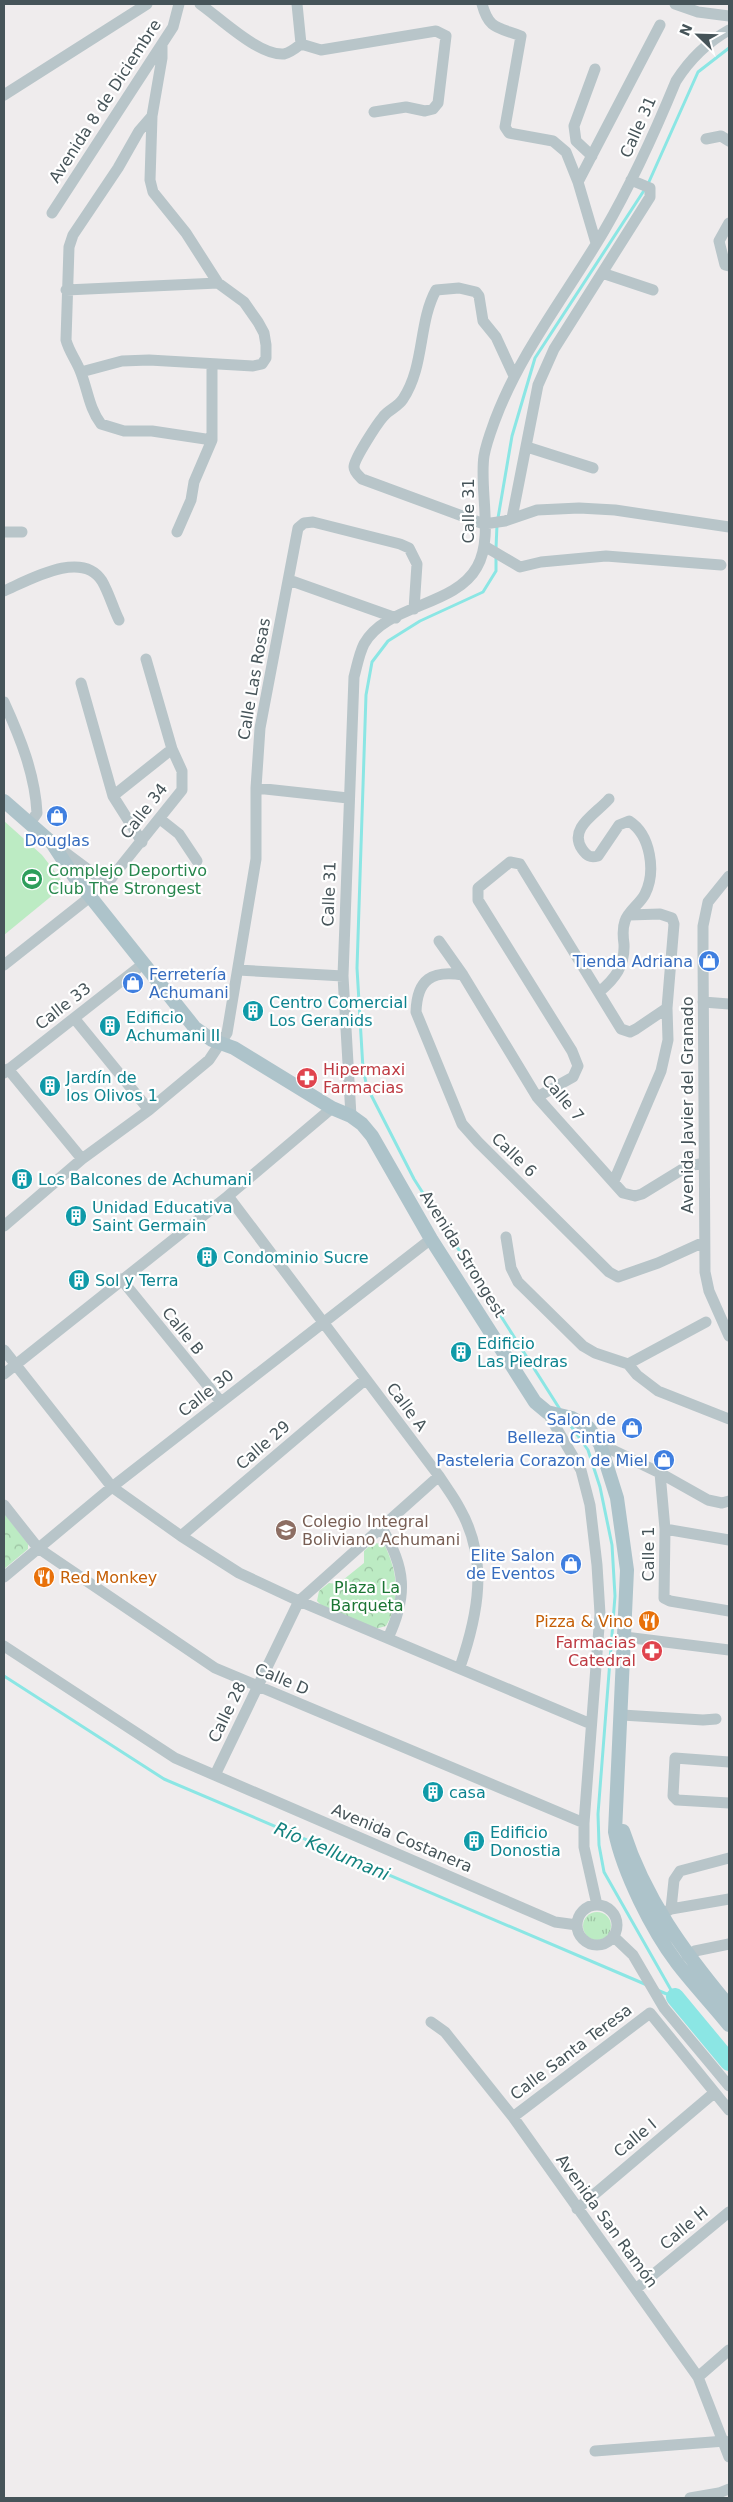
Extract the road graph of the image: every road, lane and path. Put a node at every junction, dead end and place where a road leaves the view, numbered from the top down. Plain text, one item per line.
1 (147, 4) edge
2 (179, 4) edge
3 (200, 4) edge
4 (297, 4) edge
5 (482, 4) edge
6 (675, 4) edge
7 (698, 8) edge
8 (729, 16) edge
9 (660, 25) dead end
10 (729, 30) edge
11 (162, 44) junction
12 (302, 44) junction
13 (595, 69) dead end
14 (4, 95) edge
15 (374, 112) dead end
16 (152, 116) junction
17 (706, 139) dead end
18 (729, 141) edge
19 (592, 156) junction
20 (578, 182) junction
21 (640, 183) junction
22 (52, 213) dead end
23 (729, 222) edge
24 (596, 243) junction
25 (729, 266) edge
26 (602, 272) junction
27 (218, 283) junction
28 (66, 290) junction
29 (653, 290) dead end
30 (212, 364) junction
31 (81, 372) junction
32 (514, 376) junction
33 (212, 440) junction
34 (527, 447) junction
35 (593, 468) dead end
36 (509, 519) junction
37 (487, 524) junction
38 (729, 527) edge
39 (4, 532) edge
40 (22, 532) dead end
41 (177, 532) dead end
42 (492, 550) junction
43 (721, 565) dead end
44 (289, 580) junction
45 (4, 590) edge
46 (414, 609) junction
47 (396, 618) junction
48 (119, 620) dead end
49 (146, 659) dead end
50 (81, 683) dead end
51 (4, 702) edge
52 (172, 749) junction
53 (256, 788) junction
54 (113, 796) junction
55 (348, 798) junction
56 (609, 799) dead end
57 (4, 800) edge
58 (160, 819) junction
59 (30, 823) junction
60 (142, 842) junction
61 (52, 843) junction
62 (197, 861) dead end
63 (729, 876) edge
64 (90, 897) junction
65 (629, 915) junction
66 (439, 942) dead end
67 (4, 964) edge
68 (143, 964) junction
69 (238, 970) junction
70 (463, 975) junction
71 (343, 976) junction
72 (599, 992) junction
73 (703, 1002) junction
74 (729, 1004) edge
75 (667, 1008) junction
76 (74, 1018) junction
77 (222, 1044) junction
78 (6, 1071) edge
79 (537, 1097) junction
80 (332, 1108) junction
81 (149, 1110) junction
82 (351, 1116) junction
83 (82, 1159) junction
84 (703, 1163) junction
85 (614, 1181) junction
86 (228, 1196) junction
87 (4, 1226) edge
88 (506, 1237) dead end
89 (431, 1238) junction
90 (704, 1242) junction
91 (121, 1279) junction
92 (322, 1322) junction
93 (706, 1322) dead end
94 (728, 1329) edge
95 (4, 1350) edge
96 (15, 1364) junction
97 (628, 1364) junction
98 (4, 1374) edge
99 (366, 1378) junction
100 (221, 1402) junction
101 (551, 1413) junction
102 (729, 1419) edge
103 (600, 1444) junction
104 (660, 1473) junction
105 (439, 1476) junction
106 (112, 1487) junction
107 (729, 1501) edge
108 (4, 1505) edge
109 (381, 1527) junction
110 (665, 1529) junction
111 (181, 1536) junction
112 (729, 1540) edge
113 (38, 1548) junction
114 (4, 1577) edge
115 (299, 1601) junction
116 (729, 1611) edge
117 (625, 1637) junction
118 (388, 1638) junction
119 (4, 1646) edge
120 (729, 1650) edge
121 (460, 1667) junction
122 (258, 1687) junction
123 (622, 1715) junction
124 (716, 1719) dead end
125 (591, 1724) junction
126 (729, 1762) edge
127 (215, 1775) junction
128 (729, 1803) edge
129 (584, 1823) junction
130 (729, 1858) edge
131 (729, 1899) edge
132 (597, 1905) junction
133 (661, 1915) junction
134 (577, 1925) junction
135 (613, 1936) junction
136 (729, 1944) edge
137 (682, 1959) junction
138 (729, 2006) edge
139 (431, 2022) dead end
140 (729, 2025) edge
141 (729, 2086) edge
142 (714, 2092) junction
143 (729, 2110) edge
144 (513, 2117) junction
145 (577, 2208) junction
146 (729, 2212) edge
147 (637, 2288) junction
148 (729, 2350) edge
149 (698, 2377) junction
150 (725, 2441) junction
151 (595, 2451) dead end
152 (729, 2457) edge
153 (729, 2489) edge
154 (690, 2498) edge

1 - 14 street
2 - 11 street, Avenida 8 de Diciembre
3 - 12 street
4 - 12 street
5 - 20 street
6 - 7 street
7 - 8 street
9 - 19 street
10 - 21 street, Calle 31
11 - 16 street
11 - 22 street, Avenida 8 de Diciembre
12 - 15 street
13 - 19 street
16 - 27 street
16 - 28 street
17 - 18 street
19 - 20 street
20 - 24 street
21 - 24 street, Calle 31
21 - 26 street
23 - 25 street
24 - 32 street, Calle 31
26 - 29 street
26 - 34 street
27 - 28 street
27 - 30 street
28 - 31 street
30 - 31 street
30 - 33 street
31 - 33 street
32 - 37 street, Calle 31
32 - 37 street
33 - 41 street
34 - 35 street
34 - 36 street
36 - 37 street
36 - 38 street
37 - 42 street, Calle 31
39 - 40 street
42 - 43 street
42 - 46 street, Calle 31
44 - 46 street, Calle Las Rosas
44 - 47 street
44 - 53 street, Calle Las Rosas
45 - 48 street
46 - 47 street, Calle 31
47 - 55 street, Calle 31
49 - 52 street, Calle 34
50 - 54 street
51 - 59 street
52 - 54 street
52 - 58 street, Calle 34
53 - 55 street
53 - 69 street, Calle Las Rosas
54 - 60 street
55 - 71 street, Calle 31
56 - 65 street
57 - 59 main road, Avenida Strongest
58 - 60 street, Calle 34
58 - 62 street
59 - 61 main road, Avenida Strongest
60 - 61 street, Calle 34
61 - 64 main road, Avenida Strongest
63 - 73 street, Avenida Javier del Granado
64 - 67 street
64 - 68 main road, Avenida Strongest
65 - 72 street
65 - 75 street
66 - 70 street, Calle 7
68 - 76 street, Calle 33
68 - 77 main road, Avenida Strongest
69 - 71 street
69 - 77 street, Calle Las Rosas
70 - 79 street, Calle 7
70 - 90 street, Calle 6
71 - 82 street, Calle 31
72 - 75 street
72 - 79 street
73 - 74 street
73 - 84 street, Avenida Javier del Granado
75 - 85 street
76 - 78 street, Calle 33
76 - 81 street
77 - 80 main road, Avenida Strongest
77 - 81 street
78 - 83 street
79 - 85 street, Calle 7
80 - 82 main road, Avenida Strongest
80 - 86 street
81 - 83 street
82 - 89 main road, Avenida Strongest
83 - 87 street
84 - 85 street, Calle 7
84 - 90 street, Avenida Javier del Granado
86 - 91 street
86 - 92 street, Calle A
88 - 97 street
89 - 92 street, Calle 30
89 - 101 main road, Avenida Strongest
90 - 94 street, Avenida Javier del Granado
91 - 96 street
91 - 100 street, Calle B
92 - 99 street, Calle A
92 - 100 street, Calle 30
93 - 97 street
95 - 96 street
96 - 98 street
96 - 106 street
97 - 102 street
99 - 105 street, Calle A
99 - 111 street, Calle 29
100 - 106 street, Calle 30
101 - 103 main road
101 - 125 street, Avenida Strongest
103 - 104 street
103 - 117 main road
104 - 107 street
104 - 110 street, Calle 1
105 - 109 street, Calle 28
105 - 121 street, Calle A
106 - 111 street
106 - 113 street, Calle 30
108 - 113 street, Calle D
109 - 115 street, Calle 28
109 - 118 street
110 - 112 street
110 - 116 street, Calle 1
111 - 115 street
113 - 114 street, Calle 30
113 - 122 street, Calle D
115 - 118 street
115 - 122 street, Calle 28
117 - 120 street
117 - 123 main road
118 - 121 street
119 - 127 street, Avenida Costanera
121 - 125 street
122 - 127 street, Calle 28
122 - 129 street, Calle D
123 - 124 street
123 - 133 main road
125 - 129 street, Avenida Strongest
126 - 128 street
127 - 134 street, Avenida Costanera
129 - 132 street, Avenida Strongest
130 - 133 street
131 - 133 street
132 - 134 street
132 - 135 street
133 - 137 main road
134 - 135 street
135 - 141 street
136 - 137 street
137 - 138 main road
137 - 140 main road
139 - 144 street, Avenida San Ramón
142 - 143 street
142 - 144 street, Calle Santa Teresa
142 - 145 street, Calle I
144 - 145 street, Avenida San Ramón
145 - 147 street, Avenida San Ramón
146 - 147 street, Calle H
147 - 149 street, Avenida San Ramón
148 - 149 street
149 - 150 street, Avenida San Ramón
150 - 151 street
150 - 152 street, Avenida San Ramón
153 - 154 street

